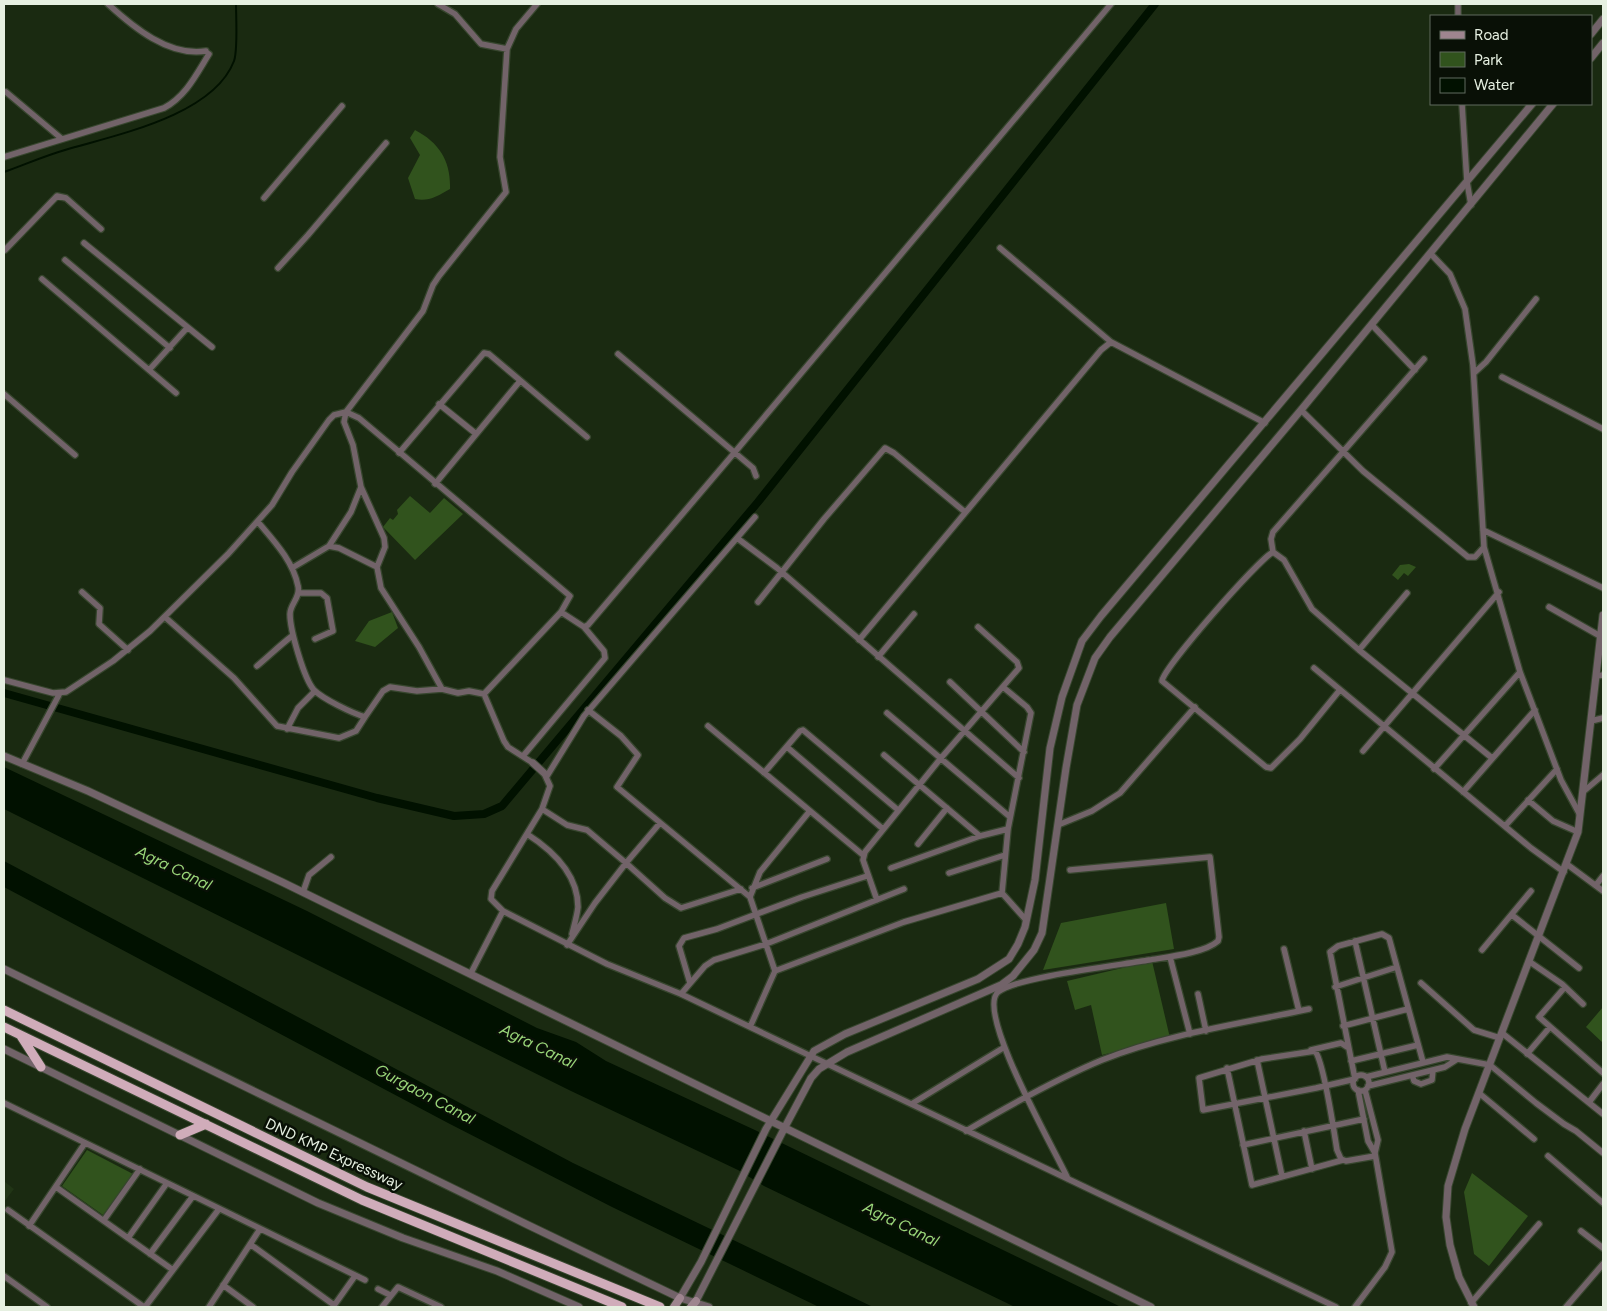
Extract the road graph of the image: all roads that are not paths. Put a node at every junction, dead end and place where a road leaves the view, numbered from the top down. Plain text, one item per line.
1 (108, 4) edge
2 (438, 4) edge
3 (537, 4) edge
4 (1111, 4) edge
5 (1603, 19) edge
6 (1592, 33) edge
7 (1603, 43) edge
8 (507, 49) junction
9 (1592, 57) edge
10 (6, 92) dead end
11 (1462, 105) edge
12 (1531, 105) edge
13 (1553, 105) edge
14 (342, 106) dead end
15 (62, 139) junction
16 (386, 143) dead end
17 (4, 157) edge
18 (1467, 182) junction
19 (264, 198) dead end
20 (1472, 204) junction
21 (101, 229) dead end
22 (84, 243) dead end
23 (1000, 248) dead end
24 (5, 250) dead end
25 (1431, 254) junction
26 (64, 260) dead end
27 (278, 268) dead end
28 (42, 279) dead end
29 (1536, 300) dead end
30 (1372, 325) junction
31 (187, 328) junction
32 (1111, 342) junction
33 (212, 347) dead end
34 (170, 348) junction
35 (618, 354) dead end
36 (1424, 359) dead end
37 (149, 370) junction
38 (1415, 370) junction
39 (1474, 373) junction
40 (1502, 378) dead end
41 (520, 381) junction
42 (176, 393) dead end
43 (4, 394) edge
44 (439, 404) junction
45 (1301, 410) junction
46 (346, 412) junction
47 (1265, 423) junction
48 (1603, 429) edge
49 (475, 433) junction
50 (587, 437) dead end
51 (736, 452) junction
52 (1344, 452) junction
53 (399, 453) junction
54 (75, 455) dead end
55 (756, 476) dead end
56 (435, 484) junction
57 (361, 487) junction
58 (965, 512) junction
59 (755, 517) dead end
60 (258, 522) junction
61 (1483, 530) junction
62 (737, 538) junction
63 (329, 546) junction
64 (1484, 547) junction
65 (1273, 552) junction
66 (377, 567) junction
67 (292, 568) junction
68 (782, 572) junction
69 (1603, 588) edge
70 (82, 592) dead end
71 (1498, 592) junction
72 (299, 593) junction
73 (1407, 593) dead end
74 (758, 602) dead end
75 (1549, 607) dead end
76 (561, 612) junction
77 (914, 614) dead end
78 (1603, 615) edge
79 (166, 618) junction
80 (584, 627) junction
81 (978, 627) dead end
82 (292, 636) junction
83 (1600, 636) junction
84 (315, 639) dead end
85 (859, 640) junction
86 (128, 650) junction
87 (1359, 650) junction
88 (878, 656) junction
89 (257, 666) dead end
90 (1314, 668) dead end
91 (1520, 672) junction
92 (1599, 676) edge
93 (4, 680) edge
94 (950, 682) dead end
95 (1003, 687) junction
96 (442, 690) junction
97 (316, 691) junction
98 (1339, 691) junction
99 (60, 693) junction
100 (1412, 693) junction
101 (484, 694) junction
102 (1195, 707) junction
103 (588, 710) junction
104 (1535, 710) junction
105 (887, 712) dead end
106 (982, 712) junction
107 (365, 717) junction
108 (1603, 718) edge
109 (1591, 721) junction
110 (708, 726) dead end
111 (1383, 727) junction
112 (287, 729) junction
113 (964, 731) junction
114 (1464, 736) junction
115 (787, 747) junction
116 (1363, 751) dead end
117 (1024, 752) junction
118 (884, 755) dead end
119 (4, 756) edge
120 (523, 756) junction
121 (941, 758) junction
122 (1492, 758) junction
123 (532, 763) joint
124 (22, 764) junction
125 (1434, 769) junction
126 (1557, 769) junction
127 (764, 773) junction
128 (546, 774) junction
129 (1603, 776) edge
130 (1019, 778) junction
131 (919, 785) junction
132 (1584, 791) junction
133 (1463, 792) junction
134 (1528, 800) junction
135 (947, 808) junction
136 (542, 809) junction
137 (898, 810) junction
138 (809, 812) junction
139 (1580, 816) junction
140 (1010, 817) junction
141 (660, 823) junction
142 (1058, 825) junction
143 (1505, 826) junction
144 (883, 829) junction
145 (1008, 829) junction
146 (1578, 832) junction
147 (527, 834) junction
148 (980, 836) junction
149 (918, 844) dead end
150 (1005, 855) junction
151 (863, 856) junction
152 (331, 857) dead end
153 (827, 859) dead end
154 (626, 864) junction
155 (1568, 864) junction
156 (891, 868) dead end
157 (1070, 870) dead end
158 (1564, 872) junction
159 (949, 873) dead end
160 (867, 876) junction
161 (1603, 876) edge
162 (1596, 885) junction
163 (752, 888) junction
164 (741, 889) junction
165 (904, 889) dead end
166 (1603, 891) edge
167 (304, 892) junction
168 (1531, 892) dead end
169 (1002, 893) junction
170 (750, 897) junction
171 (878, 900) junction
172 (502, 911) junction
173 (755, 915) junction
174 (1512, 915) junction
175 (1026, 920) junction
176 (1539, 937) junction
177 (571, 938) junction
178 (1355, 941) junction
179 (766, 944) junction
180 (566, 945) junction
181 (1284, 949) dead end
182 (1482, 950) dead end
183 (1170, 957) junction
184 (1530, 962) junction
185 (1397, 967) junction
186 (1579, 968) dead end
187 (4, 969) edge
188 (775, 971) junction
189 (471, 973) junction
190 (1364, 978) junction
191 (690, 983) junction
192 (1421, 983) dead end
193 (1336, 986) junction
194 (1565, 987) junction
195 (681, 994) junction
196 (1198, 994) dead end
197 (1583, 1004) dead end
198 (1309, 1009) dead end
199 (1408, 1009) junction
200 (4, 1010) edge
201 (1299, 1011) junction
202 (1373, 1018) junction
203 (4, 1026) edge
204 (1343, 1026) junction
205 (1550, 1026) junction
206 (750, 1027) junction
207 (1206, 1031) junction
208 (20, 1034) junction
209 (1190, 1034) junction
210 (1501, 1035) junction
211 (1418, 1045) junction
212 (1347, 1047) junction
213 (1003, 1048) junction
214 (4, 1049) edge
215 (1311, 1050) junction
216 (1381, 1054) junction
217 (1527, 1054) junction
218 (810, 1056) junction
219 (1257, 1060) junction
220 (1434, 1060) junction
221 (1456, 1060) junction
222 (1350, 1061) junction
223 (827, 1062) junction
224 (1423, 1062) junction
225 (1490, 1064) junction
226 (41, 1067) junction
227 (1227, 1068) junction
228 (1434, 1069) junction
229 (1385, 1072) junction
230 (1603, 1073) edge
231 (1412, 1075) junction
232 (1366, 1077) junction
233 (1355, 1079) junction
234 (1603, 1084) edge
235 (1325, 1086) junction
236 (1367, 1088) junction
237 (1358, 1090) junction
238 (1479, 1092) junction
239 (1025, 1096) junction
240 (1265, 1098) junction
241 (1590, 1101) junction
242 (4, 1103) edge
243 (913, 1103) junction
244 (1235, 1104) junction
245 (1603, 1114) edge
246 (1364, 1119) junction
247 (771, 1121) junction
248 (206, 1124) junction
249 (1332, 1125) junction
250 (785, 1127) junction
251 (966, 1131) junction
252 (1304, 1131) junction
253 (180, 1135) junction
254 (1274, 1137) junction
255 (1534, 1140) dead end
256 (85, 1143) junction
257 (1244, 1145) junction
258 (1603, 1153) edge
259 (1375, 1155) junction
260 (1548, 1156) dead end
261 (1343, 1160) junction
262 (140, 1169) junction
263 (1312, 1169) junction
264 (1282, 1176) junction
265 (1068, 1179) junction
266 (167, 1183) junction
267 (56, 1187) junction
268 (193, 1196) junction
269 (1603, 1202) edge
270 (220, 1209) junction
271 (8, 1210) dead end
272 (104, 1220) junction
273 (1539, 1224) dead end
274 (29, 1226) junction
275 (260, 1229) junction
276 (1581, 1231) dead end
277 (128, 1238) junction
278 (250, 1244) junction
279 (1603, 1248) edge
280 (150, 1254) junction
281 (1603, 1264) edge
282 (173, 1270) junction
283 (4, 1276) edge
284 (355, 1276) junction
285 (366, 1280) dead end
286 (223, 1285) junction
287 (378, 1289) dead end
288 (390, 1295) junction
289 (680, 1298) junction
290 (694, 1304) edge
291 (1472, 1305) edge
292 (333, 1306) edge
293 (47, 1307) edge
294 (144, 1307) edge
295 (209, 1307) edge
296 (253, 1307) edge
297 (382, 1307) edge
298 (441, 1307) edge
299 (580, 1307) edge
300 (622, 1307) edge
301 (660, 1307) edge
302 (674, 1307) edge
303 (709, 1307) edge
304 (1151, 1307) edge
305 (1336, 1307) edge
306 (1355, 1307) edge
307 (1566, 1307) edge

1 - 15 street
2 - 8 street
3 - 8 street
4 - 51 street
5 - 6 street
7 - 9 street
8 - 46 street
10 - 15 street
11 - 18 street
12 - 18 street
13 - 20 street
14 - 19 street
15 - 17 street
16 - 27 street
18 - 20 street
18 - 47 street
20 - 25 street
21 - 24 street
22 - 31 street
23 - 32 street
25 - 30 street
25 - 39 street
26 - 34 street
28 - 37 street
29 - 39 street
30 - 38 street
30 - 45 street
31 - 33 street
31 - 34 street
32 - 47 street
32 - 58 street
34 - 37 street
35 - 51 street
36 - 38 street
37 - 42 street
38 - 52 street
39 - 61 street
40 - 48 street
41 - 44 street
41 - 49 street
41 - 50 street
43 - 54 street
44 - 49 street
44 - 53 street
45 - 52 street
45 - 142 street
46 - 53 street
46 - 57 street
46 - 60 street
47 - 175 street
49 - 56 street
51 - 55 street
51 - 80 street
52 - 64 street
52 - 65 street
53 - 56 street
56 - 76 street
57 - 63 street
57 - 66 street
58 - 68 street
58 - 85 street
59 - 62 street
60 - 67 street
60 - 79 street
61 - 64 street
61 - 69 street
62 - 68 street
62 - 103 street
63 - 66 street
63 - 67 street
64 - 71 street
65 - 87 street
65 - 102 street
66 - 96 street
67 - 72 street
68 - 74 street
68 - 85 street
70 - 86 street
71 - 91 street
71 - 100 street
72 - 82 street
72 - 84 street
73 - 87 street
75 - 83 street
76 - 80 street
76 - 101 street
77 - 88 street
78 - 83 street
79 - 86 street
79 - 112 street
80 - 120 street
81 - 95 street
82 - 89 street
82 - 97 street
83 - 92 street
85 - 88 street
86 - 99 street
87 - 100 street
88 - 113 street
90 - 98 street
91 - 104 street
91 - 114 street
92 - 109 street
93 - 99 street
94 - 106 street
95 - 106 street
95 - 117 street
96 - 101 street
96 - 107 street
97 - 107 street
97 - 112 street
98 - 102 street
98 - 111 street
99 - 124 street
100 - 111 street
100 - 114 street
101 - 120 street
102 - 142 street
103 - 128 street
103 - 141 street
104 - 122 street
104 - 126 street
105 - 121 street
106 - 113 street
106 - 117 street
107 - 112 street
108 - 109 street
109 - 132 street
110 - 127 street
111 - 116 street
111 - 125 street
113 - 121 street
113 - 130 street
114 - 122 street
114 - 125 street
115 - 127 street
115 - 137 street
115 - 144 street
117 - 130 street
118 - 131 street
119 - 124 street
120 - 123 street
121 - 131 street
121 - 140 street
122 - 133 street
123 - 128 street
124 - 167 street
125 - 133 street
126 - 134 street
126 - 139 street
127 - 138 street
128 - 136 street
129 - 132 street
130 - 140 street
131 - 135 street
131 - 137 street
132 - 139 street
133 - 143 street
134 - 143 street
134 - 146 street
135 - 148 street
135 - 149 street
136 - 147 street
136 - 154 street
137 - 144 street
138 - 151 street
138 - 163 street
139 - 146 street
140 - 145 street
141 - 154 street
141 - 164 street
142 - 223 street
143 - 158 street
144 - 151 street
145 - 148 street
145 - 150 street
146 - 155 street
147 - 172 street
147 - 177 street
148 - 156 street
150 - 159 street
150 - 169 street
151 - 160 street
152 - 167 street
153 - 163 street
154 - 164 street
154 - 177 street
155 - 158 street
155 - 162 street
157 - 183 street
158 - 176 street
160 - 171 street
160 - 173 street
161 - 162 street
162 - 166 street
163 - 170 street
164 - 170 street
165 - 171 street
167 - 189 street
168 - 174 street
169 - 175 street
169 - 188 street
170 - 173 street
171 - 179 street
172 - 180 street
172 - 189 street
173 - 179 street
173 - 191 street
174 - 176 street
174 - 182 street
175 - 218 street
176 - 184 street
176 - 186 street
177 - 180 street
178 - 185 street
178 - 190 street
178 - 193 street
179 - 188 street
179 - 191 street
180 - 195 street
181 - 201 street
183 - 209 street
183 - 213 street
184 - 194 street
184 - 210 street
185 - 190 street
185 - 199 street
187 - 289 street
188 - 206 street
189 - 247 street
190 - 193 street
190 - 202 street
191 - 195 street
192 - 210 street
193 - 204 street
194 - 197 street
194 - 205 street
195 - 206 street
196 - 207 street
198 - 201 street
199 - 202 street
199 - 211 street
200 - 301 highway, DND KMP Expressway
201 - 207 street
202 - 204 street
202 - 216 street
203 - 208 highway, DND KMP Expressway
204 - 212 street
205 - 217 street
205 - 230 street
206 - 218 street
207 - 209 street
208 - 226 highway
208 - 248 highway, DND KMP Expressway
209 - 239 street
210 - 217 street
210 - 225 street
211 - 216 street
211 - 224 street
212 - 215 street
212 - 222 street
213 - 239 street
213 - 243 street
214 - 226 street
215 - 219 street
215 - 235 street
216 - 222 street
216 - 229 street
217 - 241 street
218 - 223 street
218 - 247 street
219 - 227 street
219 - 240 street
220 - 221 street
220 - 224 street
220 - 228 street
221 - 225 street
221 - 228 street
222 - 233 street
223 - 243 street
223 - 250 street
224 - 229 street
225 - 238 street
225 - 258 street
226 - 253 street
227 - 244 street
227 - 244 street
228 - 231 street
228 - 231 street
229 - 232 street
231 - 236 street
232 - 233 street
232 - 236 street
233 - 235 street
233 - 237 street
234 - 241 street
235 - 240 street
235 - 249 street
236 - 237 street
236 - 259 street
237 - 246 street
238 - 255 street
238 - 291 street
239 - 251 street
239 - 265 street
240 - 244 street
240 - 254 street
241 - 245 street
242 - 256 street
243 - 251 street
244 - 257 street
246 - 249 street
246 - 259 street
247 - 250 street
247 - 289 street
248 - 253 highway
248 - 300 highway, DND KMP Expressway
249 - 252 street
249 - 261 street
250 - 290 street
250 - 304 street
251 - 265 street
252 - 254 street
252 - 263 street
253 - 299 street
254 - 257 street
254 - 264 street
256 - 262 street
256 - 267 street
257 - 264 street
259 - 261 street
259 - 306 street
260 - 269 street
261 - 263 street
262 - 266 street
262 - 272 street
263 - 264 street
265 - 305 street
266 - 268 street
266 - 277 street
267 - 272 street
267 - 274 street
268 - 270 street
268 - 280 street
270 - 275 street
270 - 282 street
271 - 274 street
272 - 277 street
273 - 291 street
274 - 294 street
275 - 278 street
275 - 284 street
276 - 279 street
277 - 280 street
278 - 286 street
278 - 292 street
280 - 282 street
281 - 307 street
282 - 294 street
283 - 293 street
284 - 285 street
284 - 292 street
286 - 295 street
286 - 296 street
287 - 288 street
288 - 297 street
288 - 298 street
289 - 290 street
289 - 302 main road
290 - 303 street

